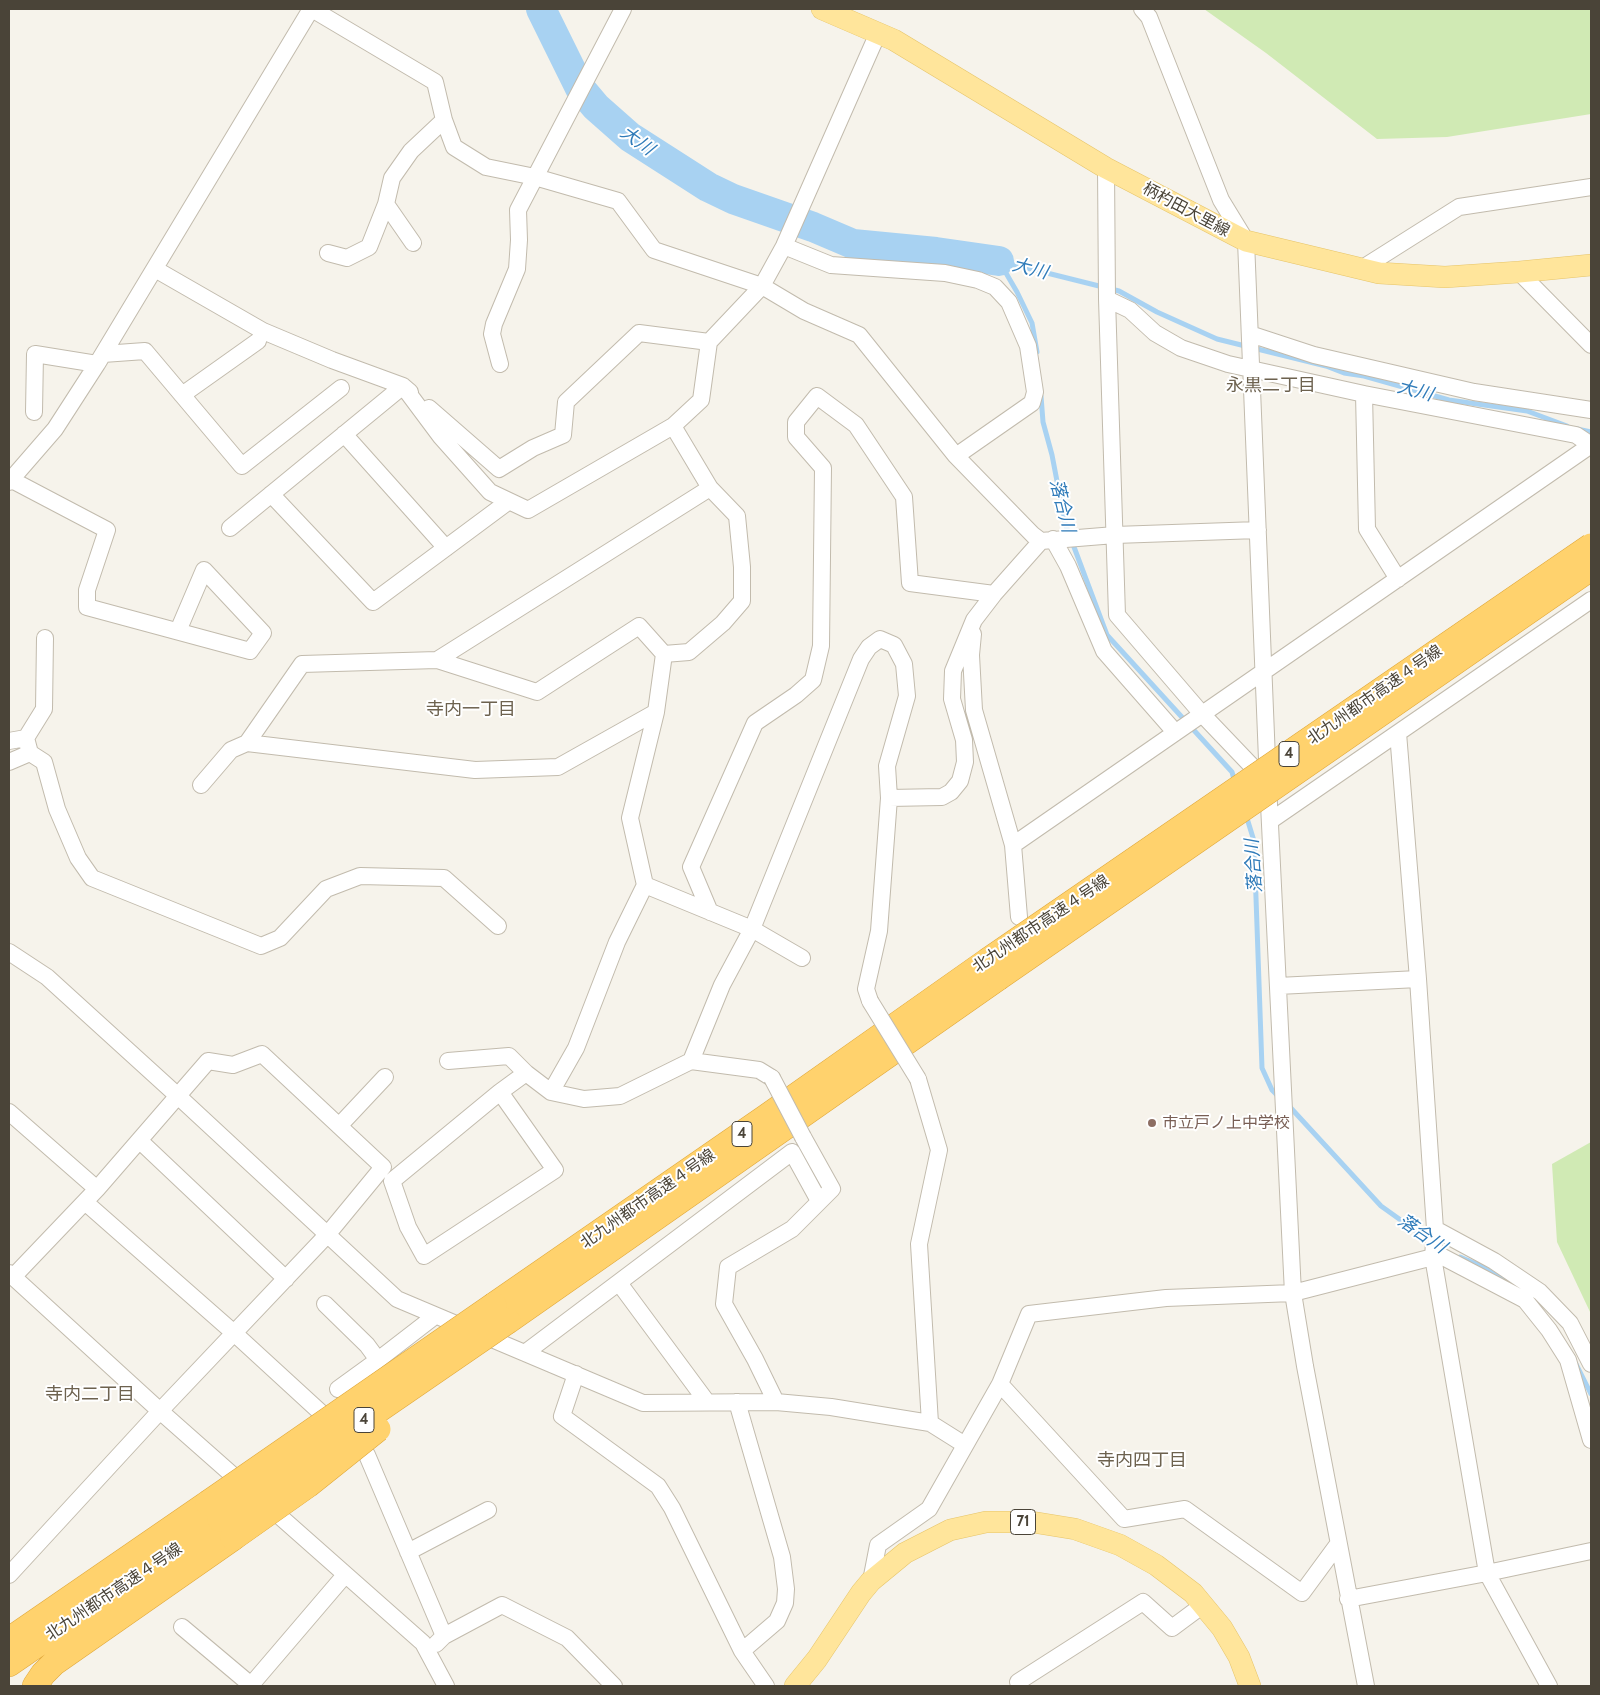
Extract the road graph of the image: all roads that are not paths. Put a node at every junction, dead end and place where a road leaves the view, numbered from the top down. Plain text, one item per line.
1 (312, 9) edge
2 (624, 9) edge
3 (822, 9) edge
4 (1142, 9) edge
5 (878, 33) junction
6 (444, 120) junction
7 (1106, 168) junction
8 (535, 177) junction
9 (1591, 187) edge
10 (386, 204) junction
11 (1246, 241) junction
12 (413, 243) dead end
13 (784, 246) junction
14 (328, 253) dead end
15 (1591, 265) edge
16 (1362, 269) junction
17 (155, 270) junction
18 (1519, 272) junction
19 (762, 286) junction
20 (1107, 299) junction
21 (1250, 337) junction
22 (258, 341) dead end
23 (710, 342) junction
24 (1591, 345) edge
25 (100, 359) junction
26 (500, 364) dead end
27 (1251, 365) junction
28 (403, 386) junction
29 (341, 388) dead end
30 (182, 394) junction
31 (1364, 394) junction
32 (1591, 410) edge
33 (34, 412) dead end
34 (673, 426) junction
35 (344, 434) junction
36 (1591, 445) edge
37 (956, 456) junction
38 (10, 481) edge
39 (710, 488) junction
40 (271, 494) junction
41 (509, 501) junction
42 (230, 528) dead end
43 (1258, 530) junction
44 (1115, 534) junction
45 (1047, 540) junction
46 (1591, 546) edge
47 (446, 548) junction
48 (1591, 568) edge
49 (1398, 579) junction
50 (994, 594) junction
51 (1591, 600) edge
52 (974, 620) junction
53 (178, 632) junction
54 (45, 638) dead end
55 (664, 654) junction
56 (437, 660) junction
57 (1264, 670) junction
58 (656, 712) junction
59 (1202, 714) junction
60 (1176, 732) junction
61 (1398, 733) junction
62 (9, 741) edge
63 (247, 743) junction
64 (28, 745) junction
65 (9, 762) edge
66 (1268, 784) junction
67 (201, 785) dead end
68 (889, 798) junction
69 (1270, 822) junction
70 (1013, 845) junction
71 (644, 885) junction
72 (710, 912) junction
73 (1019, 917) dead end
74 (498, 926) dead end
75 (752, 929) junction
76 (9, 952) edge
77 (802, 958) dead end
78 (993, 969) junction
79 (1418, 979) junction
80 (1278, 986) junction
81 (448, 1061) dead end
82 (691, 1061) junction
83 (526, 1073) junction
84 (385, 1077) dead end
85 (500, 1092) junction
86 (551, 1092) junction
87 (179, 1097) junction
88 (9, 1112) edge
89 (339, 1126) junction
90 (140, 1141) junction
91 (97, 1189) junction
92 (819, 1201) junction
93 (85, 1202) junction
94 (1435, 1229) junction
95 (327, 1235) junction
96 (1433, 1258) junction
97 (11, 1275) edge
98 (286, 1279) junction
99 (619, 1283) junction
100 (1293, 1292) junction
101 (325, 1304) dead end
102 (501, 1313) junction
103 (435, 1316) junction
104 (234, 1333) junction
105 (526, 1353) junction
106 (378, 1360) junction
107 (1591, 1364) edge
108 (576, 1374) junction
109 (1000, 1384) junction
110 (338, 1389) dead end
111 (707, 1402) junction
112 (737, 1402) junction
113 (776, 1402) junction
114 (160, 1411) junction
115 (930, 1423) junction
116 (1591, 1440) edge
117 (965, 1445) junction
118 (488, 1510) dead end
119 (220, 1520) junction
120 (1338, 1544) junction
121 (1591, 1551) edge
122 (408, 1552) junction
123 (1487, 1573) junction
124 (9, 1574) edge
125 (345, 1575) junction
126 (871, 1581) junction
127 (1348, 1599) junction
128 (1203, 1605) junction
129 (182, 1627) dead end
130 (444, 1636) junction
131 (9, 1640) edge
132 (742, 1652) junction
133 (428, 1654) junction
134 (9, 1664) edge
135 (804, 1682) edge
136 (1018, 1682) dead end
137 (1545, 1685) edge
138 (36, 1686) edge
139 (446, 1686) edge
140 (614, 1686) edge
141 (766, 1686) edge
142 (1250, 1686) edge
143 (1366, 1686) edge

1 - 6 street
1 - 17 street
2 - 8 street
3 - 5 main road, 柄杓田大里線
4 - 11 street
5 - 7 main road, 柄杓田大里線
5 - 13 street
6 - 8 street
6 - 10 street
7 - 11 main road, 柄杓田大里線
7 - 20 street
8 - 19 street
8 - 26 street
9 - 16 street
10 - 12 street
10 - 14 street
11 - 16 main road, 柄杓田大里線
11 - 21 street
13 - 19 street
13 - 37 street
15 - 18 main road, 柄杓田大里線
16 - 18 main road, 柄杓田大里線
17 - 25 street
17 - 28 street
18 - 24 street
19 - 23 street
19 - 37 street
20 - 27 street
20 - 44 street
21 - 27 street
21 - 32 street
22 - 30 street
23 - 28 street
23 - 34 street
25 - 30 street
25 - 33 street
25 - 38 street
27 - 31 street
27 - 43 street
28 - 35 street
28 - 41 street
29 - 30 street
31 - 36 street
31 - 49 street
34 - 39 street
34 - 41 street
35 - 40 street
35 - 47 street
36 - 49 street
37 - 45 street
38 - 53 street
39 - 55 street
39 - 56 street
40 - 42 street
40 - 47 street
41 - 47 street
43 - 44 street
43 - 57 street
44 - 45 street
44 - 59 street
45 - 50 street
45 - 60 street
46 - 78 highway, 北九州都市高速４号線 / 4, bridge
48 - 78 highway, 北九州都市高速４号線 / 4, bridge
49 - 57 street
50 - 52 street
50 - 72 street
51 - 61 street
52 - 68 street
52 - 70 street
53 - 53 street
54 - 64 street
55 - 56 street
55 - 58 street
56 - 63 street
57 - 59 street
57 - 66 street
58 - 63 street
58 - 71 street
59 - 60 street
59 - 66 street
60 - 70 street
61 - 69 street
61 - 79 street
62 - 64 street
63 - 67 street
64 - 65 street
64 - 74 street
66 - 69 street
68 - 75 street
68 - 115 street, bridge
69 - 80 street
70 - 73 street
71 - 72 street
71 - 86 street
72 - 75 street
75 - 77 street
75 - 82 street
76 - 87 street
78 - 102 highway, 北九州都市高速４号線 / 4
79 - 80 street
79 - 94 street
80 - 100 street
81 - 83 street
82 - 86 street
82 - 92 street, bridge
83 - 85 street
83 - 86 street
84 - 89 street
85 - 85 street
87 - 89 street
87 - 90 street
87 - 95 street
88 - 91 street
89 - 95 street
90 - 91 street
90 - 98 street
91 - 93 street
92 - 99 street
92 - 113 street
93 - 97 street
93 - 104 street
94 - 96 street
94 - 107 street
95 - 98 street
95 - 103 street
96 - 100 street
96 - 116 street
96 - 123 street
97 - 114 street
98 - 104 street
99 - 105 street
99 - 111 street
100 - 109 street
100 - 120 street
101 - 106 street
102 - 119 highway, 4, bridge
102 - 119 highway, 4, bridge
103 - 105 street
103 - 106 street
104 - 114 street
104 - 122 street
105 - 108 street
106 - 110 street
108 - 111 street
108 - 132 street
109 - 117 street
109 - 120 street
111 - 112 street
112 - 113 street
112 - 132 street
113 - 115 street
114 - 124 street
114 - 125 street
115 - 117 street
117 - 126 street
118 - 122 street
119 - 131 highway, 北九州都市高速４号線 / 4
119 - 134 highway, 北九州都市高速４号線 / 4
119 - 138 highway
120 - 127 street
121 - 123 street
122 - 130 street
123 - 127 street
123 - 137 street
125 - 129 street
125 - 133 street
126 - 128 main road, 71
126 - 135 main road, 71
127 - 143 street
128 - 136 street
128 - 142 main road, 71
130 - 133 street
130 - 140 street
132 - 141 street
133 - 139 street

